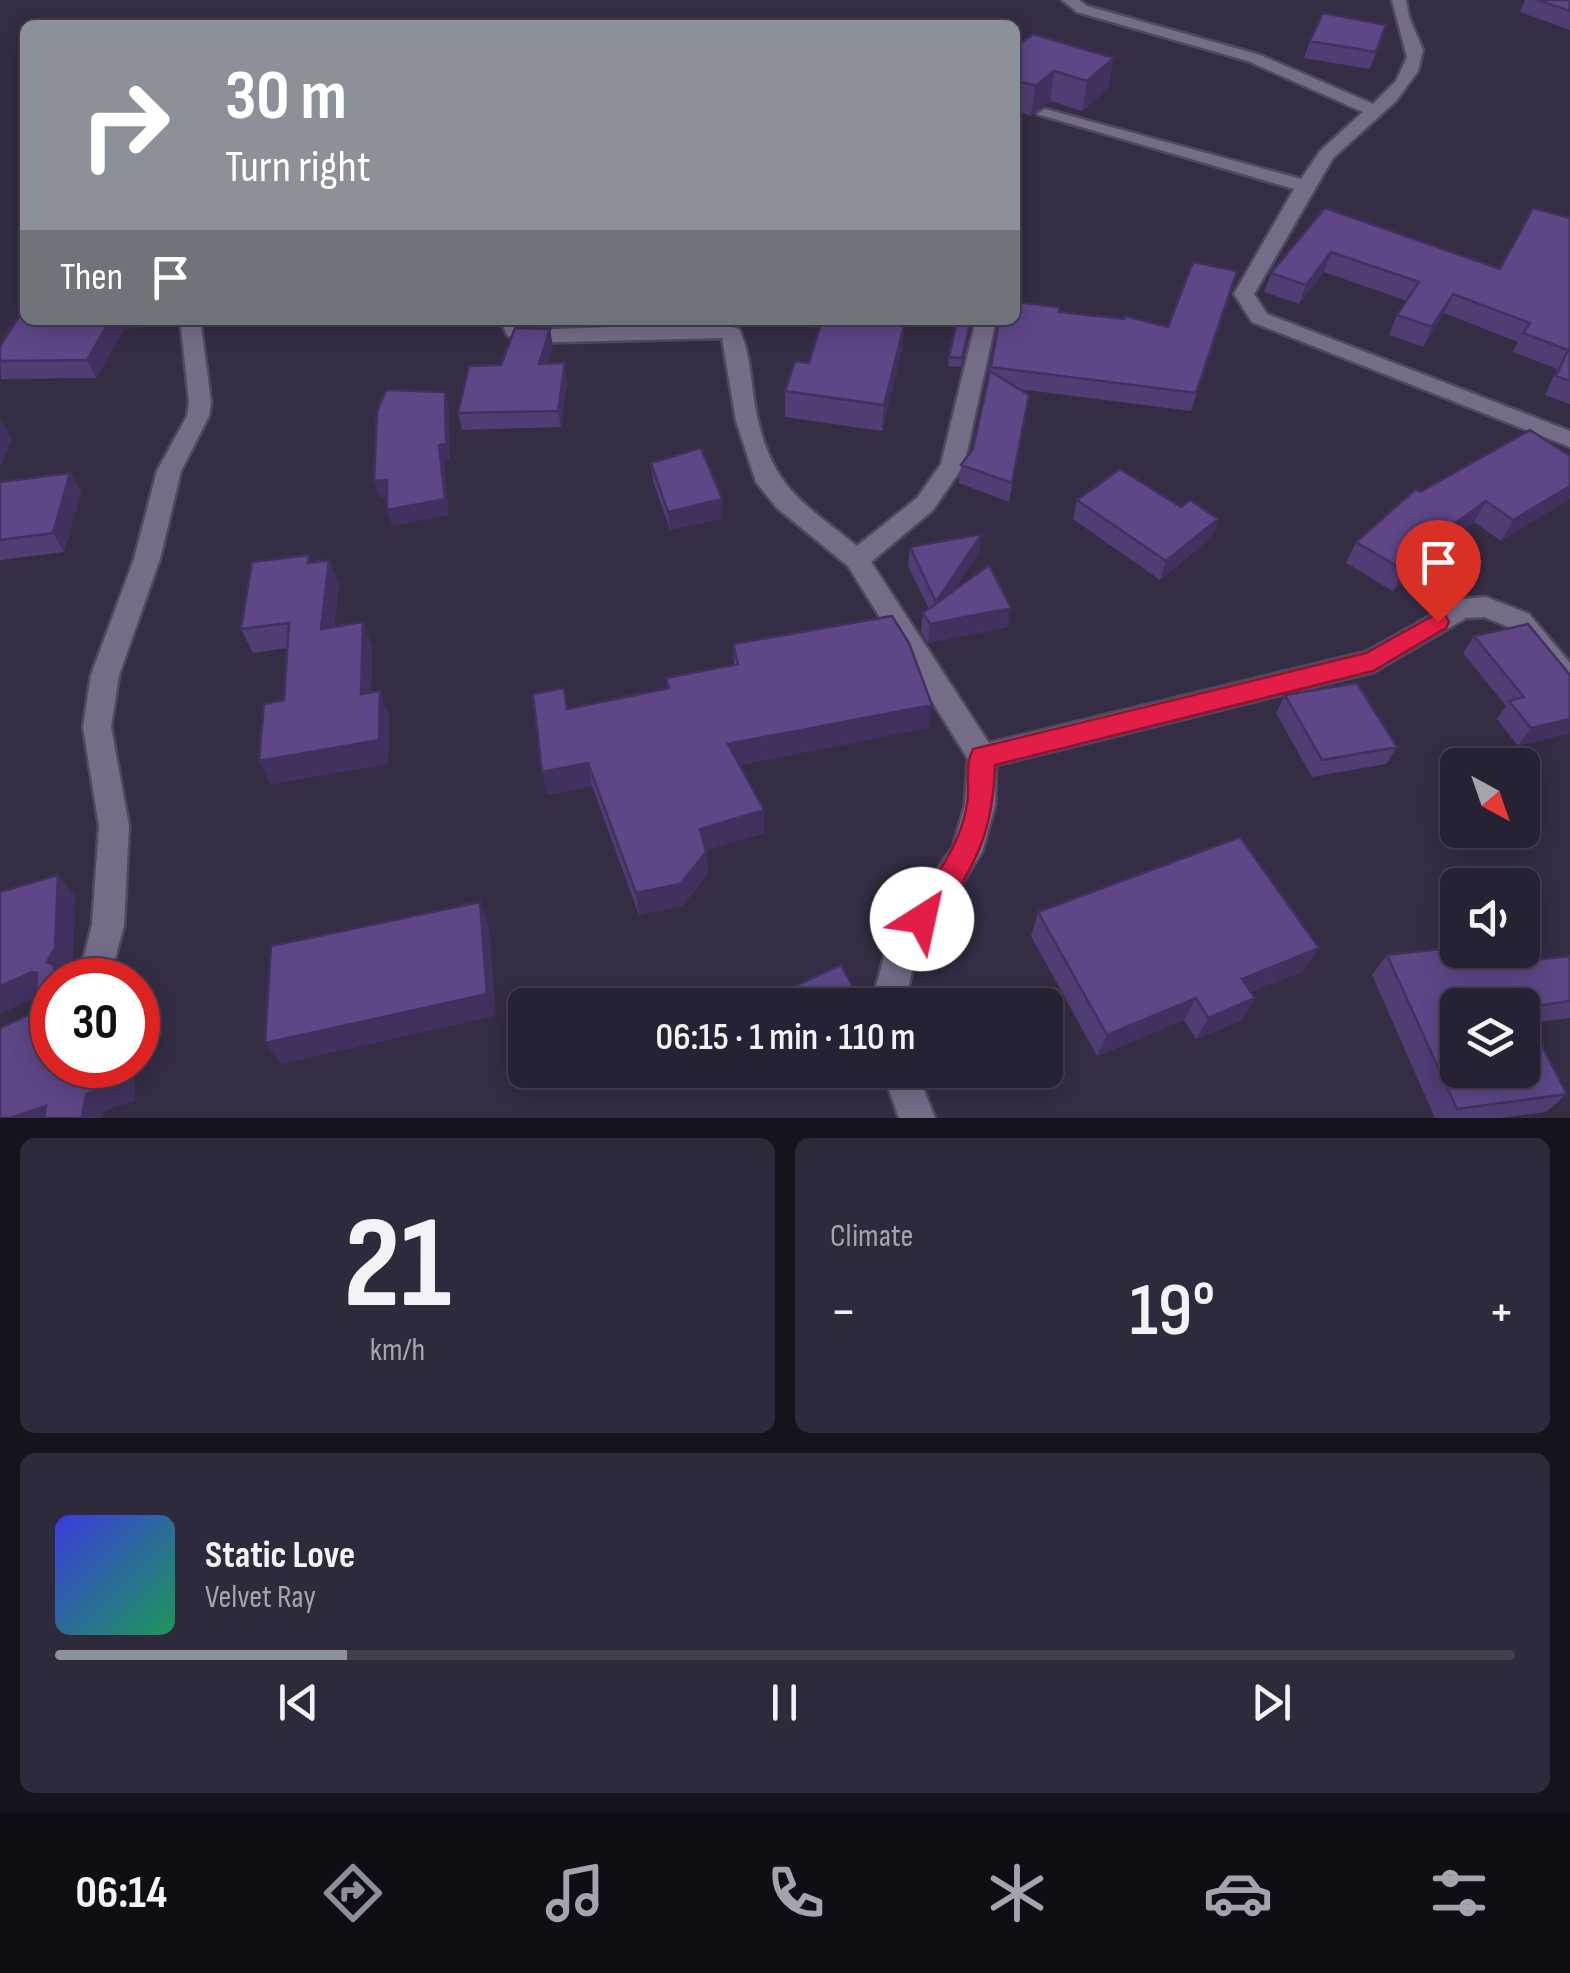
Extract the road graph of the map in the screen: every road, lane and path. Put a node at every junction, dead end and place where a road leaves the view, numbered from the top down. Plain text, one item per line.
1 (1069, 0) edge
2 (1399, 0) edge
3 (1374, 111) junction
4 (1045, 114) edge
5 (1308, 186) junction
6 (192, 325) edge
7 (512, 325) edge
8 (985, 325) edge
9 (1570, 439) edge
10 (856, 560) junction
11 (1570, 682) edge
12 (982, 757) junction
13 (99, 958) edge
14 (892, 988) edge
15 (906, 1088) edge
16 (917, 1118) edge

1 - 3 street
2 - 3 street
3 - 5 street
4 - 5 street
5 - 9 street
6 - 13 street
7 - 10 street
8 - 10 street
10 - 12 street
11 - 12 street
12 - 14 street
15 - 16 street

